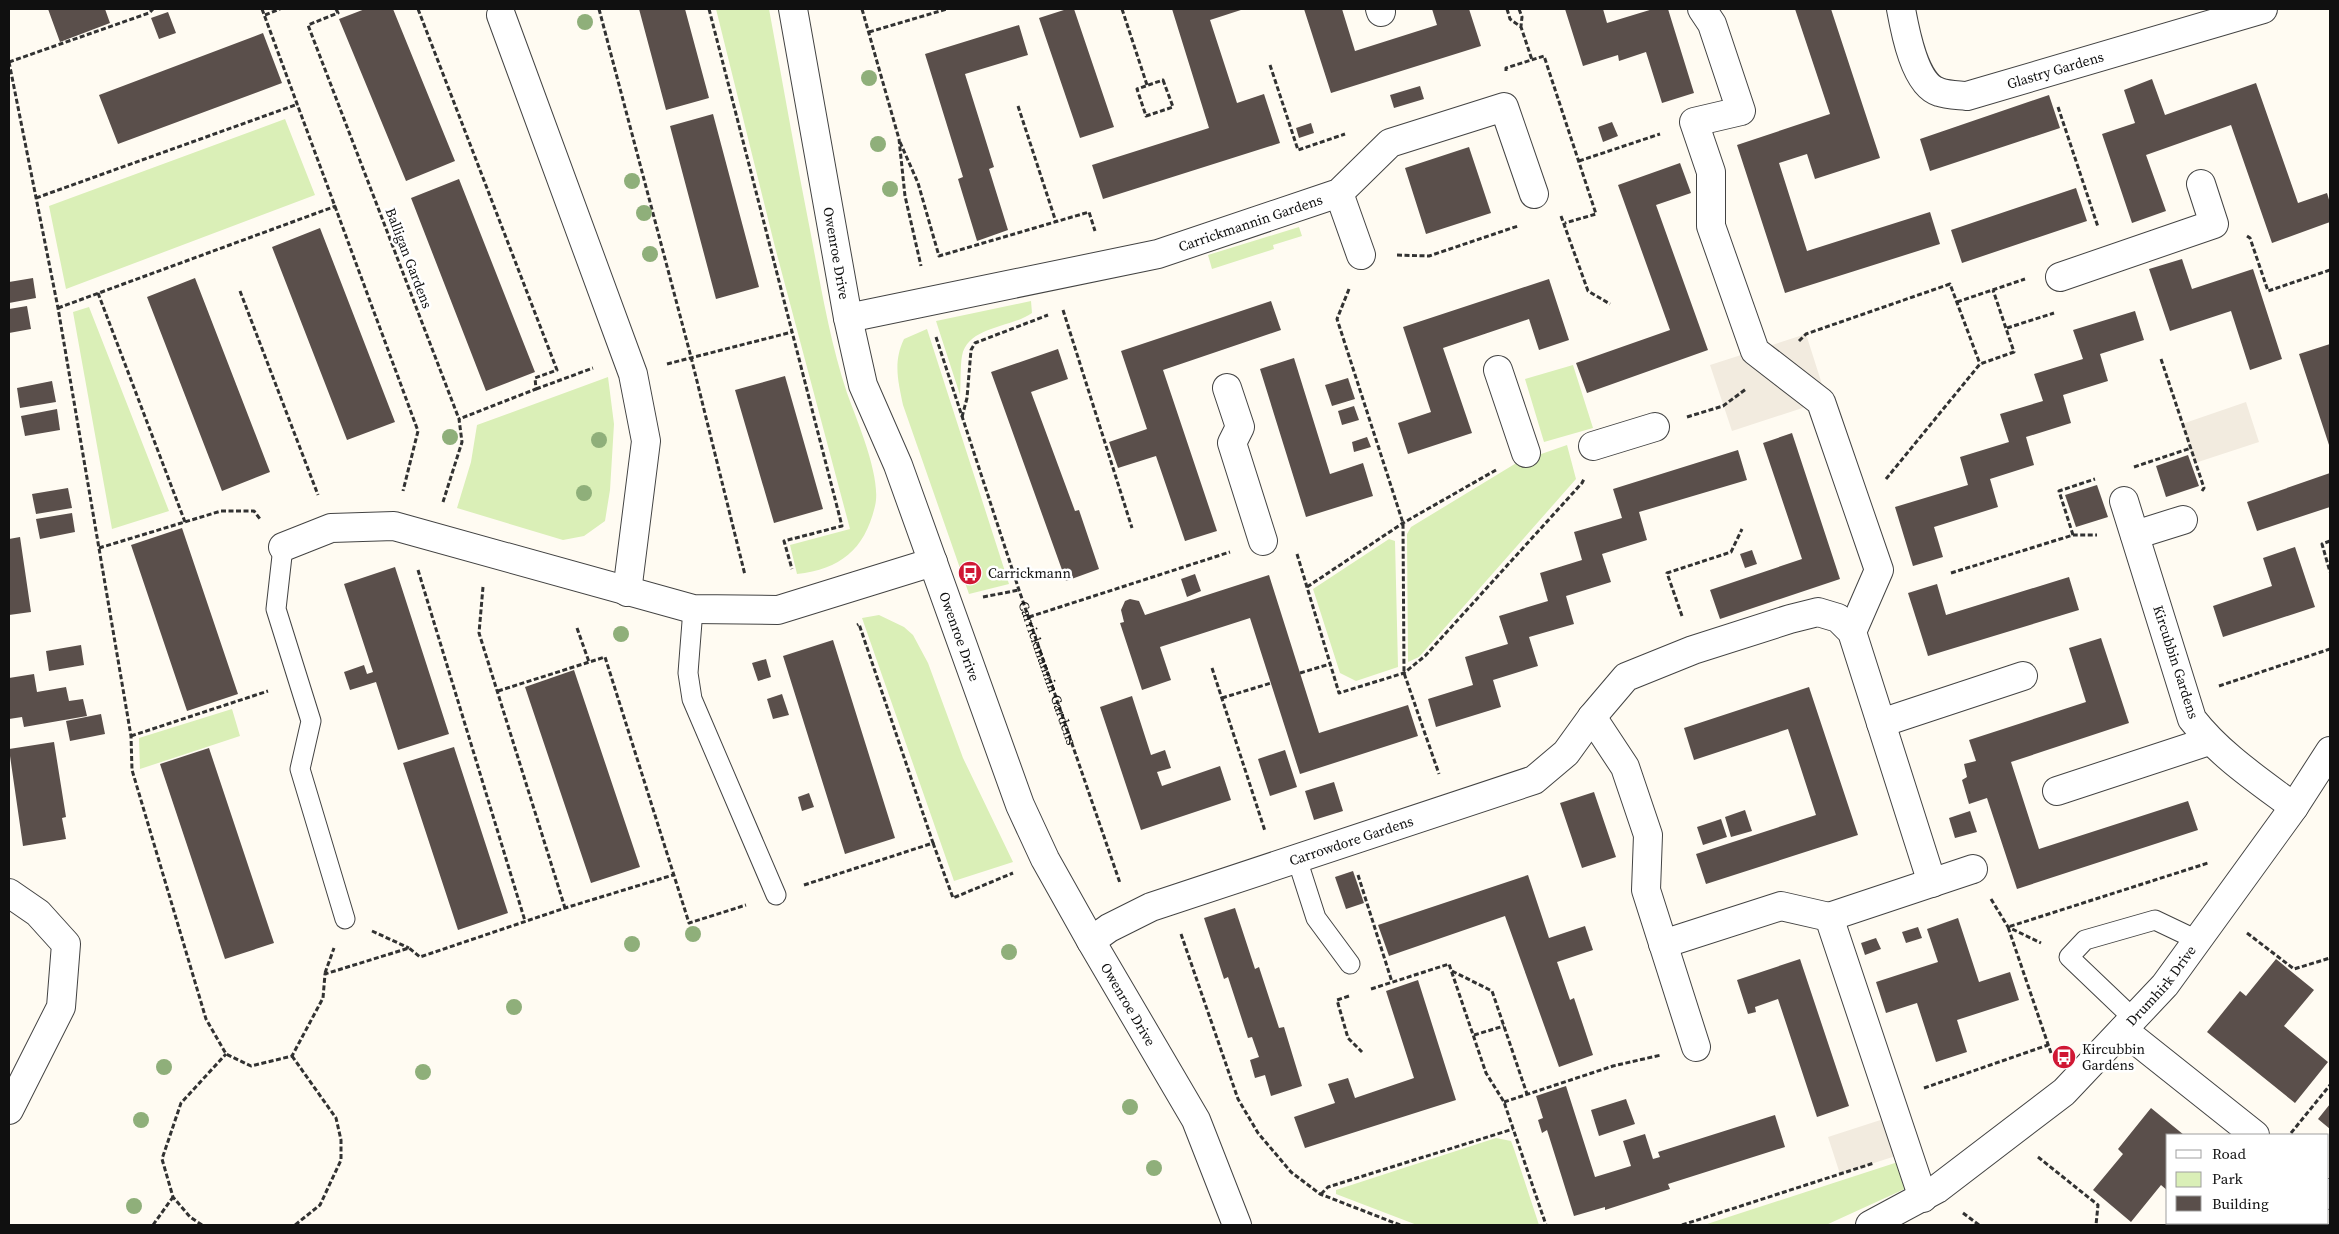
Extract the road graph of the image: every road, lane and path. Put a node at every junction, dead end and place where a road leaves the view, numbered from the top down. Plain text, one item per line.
1 (153, 9) edge
2 (262, 9) edge
3 (280, 9) edge
4 (336, 9) edge
5 (418, 9) edge
6 (600, 9) edge
7 (709, 9) edge
8 (793, 9) edge
9 (862, 9) edge
10 (947, 9) edge
11 (1122, 9) edge
12 (1507, 9) edge
13 (1519, 9) edge
14 (1702, 9) edge
15 (1901, 9) edge
16 (2263, 9) edge
17 (265, 15) junction
18 (501, 15) dead end
19 (1521, 27) junction
20 (869, 32) junction
21 (1532, 60) junction
22 (9, 62) edge
23 (1270, 65) dead end
24 (1506, 68) dead end
25 (2046, 72) junction
26 (1147, 85) junction
27 (298, 104) junction
28 (1018, 106) dead end
29 (1694, 122) junction
30 (899, 139) junction
31 (1298, 150) dead end
32 (1579, 161) junction
33 (2201, 184) dead end
34 (1339, 193) junction
35 (1534, 194) joint
36 (36, 198) junction
37 (336, 206) junction
38 (1056, 222) junction
39 (1565, 223) junction
40 (2214, 224) junction
41 (1522, 225) dead end
42 (1361, 255) junction
43 (2109, 261) junction
44 (1105, 264) junction
45 (922, 269) dead end
46 (2330, 270) edge
47 (2060, 278) joint
48 (1993, 290) junction
49 (240, 291) dead end
50 (98, 293) junction
51 (1957, 302) junction
52 (1610, 304) dead end
53 (58, 308) junction
54 (1063, 310) dead end
55 (848, 318) junction
56 (934, 331) dead end
57 (792, 332) junction
58 (1070, 335) dead end
59 (691, 357) junction
60 (2161, 359) dead end
61 (1980, 364) junction
62 (1776, 366) junction
63 (1498, 370) dead end
64 (580, 373) dead end
65 (1227, 388) dead end
66 (536, 389) junction
67 (962, 418) junction
68 (459, 419) junction
69 (1655, 427) joint
70 (1593, 446) joint
71 (1526, 453) joint
72 (1853, 496) junction
73 (2124, 501) dead end
74 (2182, 520) joint
75 (185, 522) junction
76 (1403, 523) junction
77 (394, 526) junction
78 (331, 528) junction
79 (1132, 528) dead end
80 (1742, 528) dead end
81 (426, 535) junction
82 (2135, 535) junction
83 (1263, 541) junction
84 (2330, 541) edge
85 (283, 547) junction
86 (99, 548) junction
87 (486, 552) junction
88 (933, 562) junction
89 (2330, 572) edge
90 (1951, 573) dead end
91 (1307, 587) junction
92 (627, 592) junction
93 (801, 603) junction
94 (693, 609) junction
95 (752, 610) junction
96 (1029, 617) junction
97 (851, 627) dead end
98 (577, 628) dead end
99 (1852, 632) junction
100 (2330, 649) edge
101 (1693, 650) junction
102 (589, 662) junction
103 (1330, 664) junction
104 (1212, 668) dead end
105 (1300, 673) dead end
106 (1404, 673) junction
107 (2023, 676) dead end
108 (298, 682) junction
109 (1271, 683) dead end
110 (498, 691) junction
111 (1222, 698) junction
112 (2187, 702) junction
113 (1592, 717) junction
114 (1881, 723) junction
115 (131, 736) junction
116 (2209, 741) junction
117 (2330, 751) edge
118 (2058, 791) dead end
119 (2294, 807) junction
120 (1450, 808) junction
121 (934, 842) junction
122 (1347, 842) junction
123 (1045, 859) junction
124 (1287, 862) junction
125 (1973, 869) joint
126 (673, 875) junction
127 (2243, 877) junction
128 (1932, 883) junction
129 (9, 893) edge
130 (776, 895) junction
131 (565, 908) junction
132 (2219, 910) junction
133 (1137, 914) junction
134 (1829, 917) junction
135 (345, 919) joint
136 (525, 921) junction
137 (2008, 927) junction
138 (2197, 940) junction
139 (1091, 941) junction
140 (1184, 942) dead end
141 (1663, 944) junction
142 (409, 948) junction
143 (2069, 957) junction
144 (2330, 958) edge
145 (1350, 964) dead end
146 (1452, 971) junction
147 (1392, 982) junction
148 (1368, 990) dead end
149 (1352, 995) dead end
150 (2128, 1024) junction
151 (1504, 1026) junction
152 (1473, 1036) junction
153 (2048, 1045) junction
154 (1696, 1047) joint
155 (1362, 1052) dead end
156 (226, 1054) junction
157 (292, 1056) junction
158 (2330, 1085) edge
159 (2064, 1092) junction
160 (1526, 1094) junction
161 (1890, 1100) junction
162 (1504, 1102) junction
163 (9, 1105) edge
164 (1513, 1129) junction
165 (2009, 1134) junction
166 (2254, 1134) edge
167 (2290, 1134) edge
168 (1908, 1152) junction
169 (1320, 1194) junction
170 (173, 1197) junction
171 (1923, 1198) junction
172 (153, 1225) edge
173 (202, 1225) edge
174 (295, 1225) edge
175 (1237, 1225) edge
176 (1400, 1225) edge
177 (1546, 1225) edge
178 (1682, 1225) edge
179 (1870, 1225) edge
180 (2096, 1225) edge

1 - 22 path
2 - 17 path
3 - 17 path
4 - 68 path, Balligan Gardens
5 - 66 path
6 - 59 path
7 - 57 path
8 - 55 street, Owenroe Drive
9 - 20 path
10 - 20 path
11 - 26 path
12 - 19 path
13 - 19 path
14 - 29 street
15 - 25 street, Glastry Gardens
16 - 25 street, Glastry Gardens
17 - 27 path
18 - 92 street
19 - 21 path
20 - 30 path
21 - 24 path
21 - 32 path
22 - 36 path
23 - 31 path
25 - 43 path
26 - 26 path
27 - 36 path
27 - 37 path
28 - 38 path
29 - 32 path
29 - 62 street
30 - 38 path
30 - 45 path
32 - 39 path
33 - 40 street
34 - 35 street, Carrickmannin Gardens
34 - 42 street
34 - 44 street, Carrickmannin Gardens
35 - 39 path
36 - 53 path
37 - 50 path
37 - 77 path
38 - 44 path
39 - 52 path
40 - 43 street
40 - 46 path
41 - 42 path
42 - 76 path
43 - 47 street
44 - 55 street, Carrickmannin Gardens
47 - 48 path
48 - 51 path
48 - 61 path
49 - 78 path
50 - 53 path
50 - 75 path
51 - 61 path
51 - 62 path
53 - 86 path
54 - 67 path
55 - 88 street, Owenroe Drive
56 - 67 path, Carrickmannin Gardens
57 - 59 path
57 - 93 path
58 - 79 path
59 - 95 path
60 - 74 path
61 - 72 path
62 - 69 path
62 - 72 street
63 - 71 street
64 - 66 path
65 - 83 street
66 - 68 path
67 - 96 path, Carrickmannin Gardens
68 - 81 path, Balligan Gardens
69 - 70 street
70 - 106 path
71 - 76 path
72 - 99 street
73 - 82 street, Kircubbin Gardens
74 - 82 street
75 - 85 path
75 - 86 path
76 - 91 path
76 - 106 path
77 - 78 street
77 - 81 street
78 - 85 street
80 - 101 path
81 - 87 street
81 - 136 path, Balligan Gardens
82 - 90 path
82 - 112 street, Kircubbin Gardens
83 - 91 path
83 - 96 path
84 - 89 path
85 - 108 lane
86 - 115 path
87 - 92 street
87 - 110 path
88 - 93 street
88 - 123 street, Owenroe Drive
91 - 103 path
92 - 94 street
93 - 95 street
94 - 95 street
94 - 130 lane
96 - 133 path, Carrickmannin Gardens
97 - 121 path
98 - 102 path
99 - 101 street, Carrowdore Gardens
99 - 114 street
100 - 112 path
101 - 113 street, Carrowdore Gardens
102 - 110 path
102 - 126 path
103 - 105 path
103 - 106 path
104 - 111 path
106 - 120 path
107 - 114 street
108 - 115 path
108 - 135 lane
109 - 111 path
110 - 131 path
111 - 124 path
112 - 116 street, Kircubbin Gardens
113 - 120 street, Carrowdore Gardens
113 - 141 street
114 - 128 street
115 - 156 path
116 - 118 street
116 - 119 street, Kircubbin Gardens
117 - 119 street, Drumhirk Drive
119 - 127 street, Drumhirk Drive
120 - 122 street, Carrowdore Gardens
121 - 123 path
121 - 130 path
122 - 124 street, Carrowdore Gardens
122 - 147 path
123 - 139 street, Owenroe Drive
124 - 133 street, Carrowdore Gardens
124 - 145 lane
125 - 128 street
125 - 137 path
126 - 130 path
126 - 131 path
127 - 132 street, Drumhirk Drive
127 - 137 path
128 - 134 street
129 - 163 street
131 - 136 path
132 - 138 street, Drumhirk Drive
132 - 144 path
133 - 139 street, Carrowdore Gardens
134 - 141 street
134 - 161 street
135 - 142 path
136 - 142 path
137 - 143 path
137 - 153 path
138 - 143 lane
138 - 150 street, Drumhirk Drive
139 - 175 street, Owenroe Drive
140 - 169 path
141 - 154 street
142 - 157 path
143 - 150 lane
146 - 147 path
146 - 151 path
146 - 152 path
147 - 148 path
149 - 155 path
150 - 159 street, Drumhirk Drive
150 - 166 street
151 - 152 path
151 - 160 path
152 - 162 path
153 - 159 path
153 - 161 path
154 - 160 path
156 - 157 path
156 - 170 path
157 - 174 path
158 - 167 path
159 - 165 street, Drumhirk Drive
160 - 162 path
161 - 168 street
162 - 164 path
164 - 169 path
164 - 177 path
165 - 171 street, Drumhirk Drive
165 - 180 path
168 - 171 street
168 - 178 path
169 - 176 path
170 - 172 path
170 - 173 path
171 - 179 street, Drumhirk Drive

